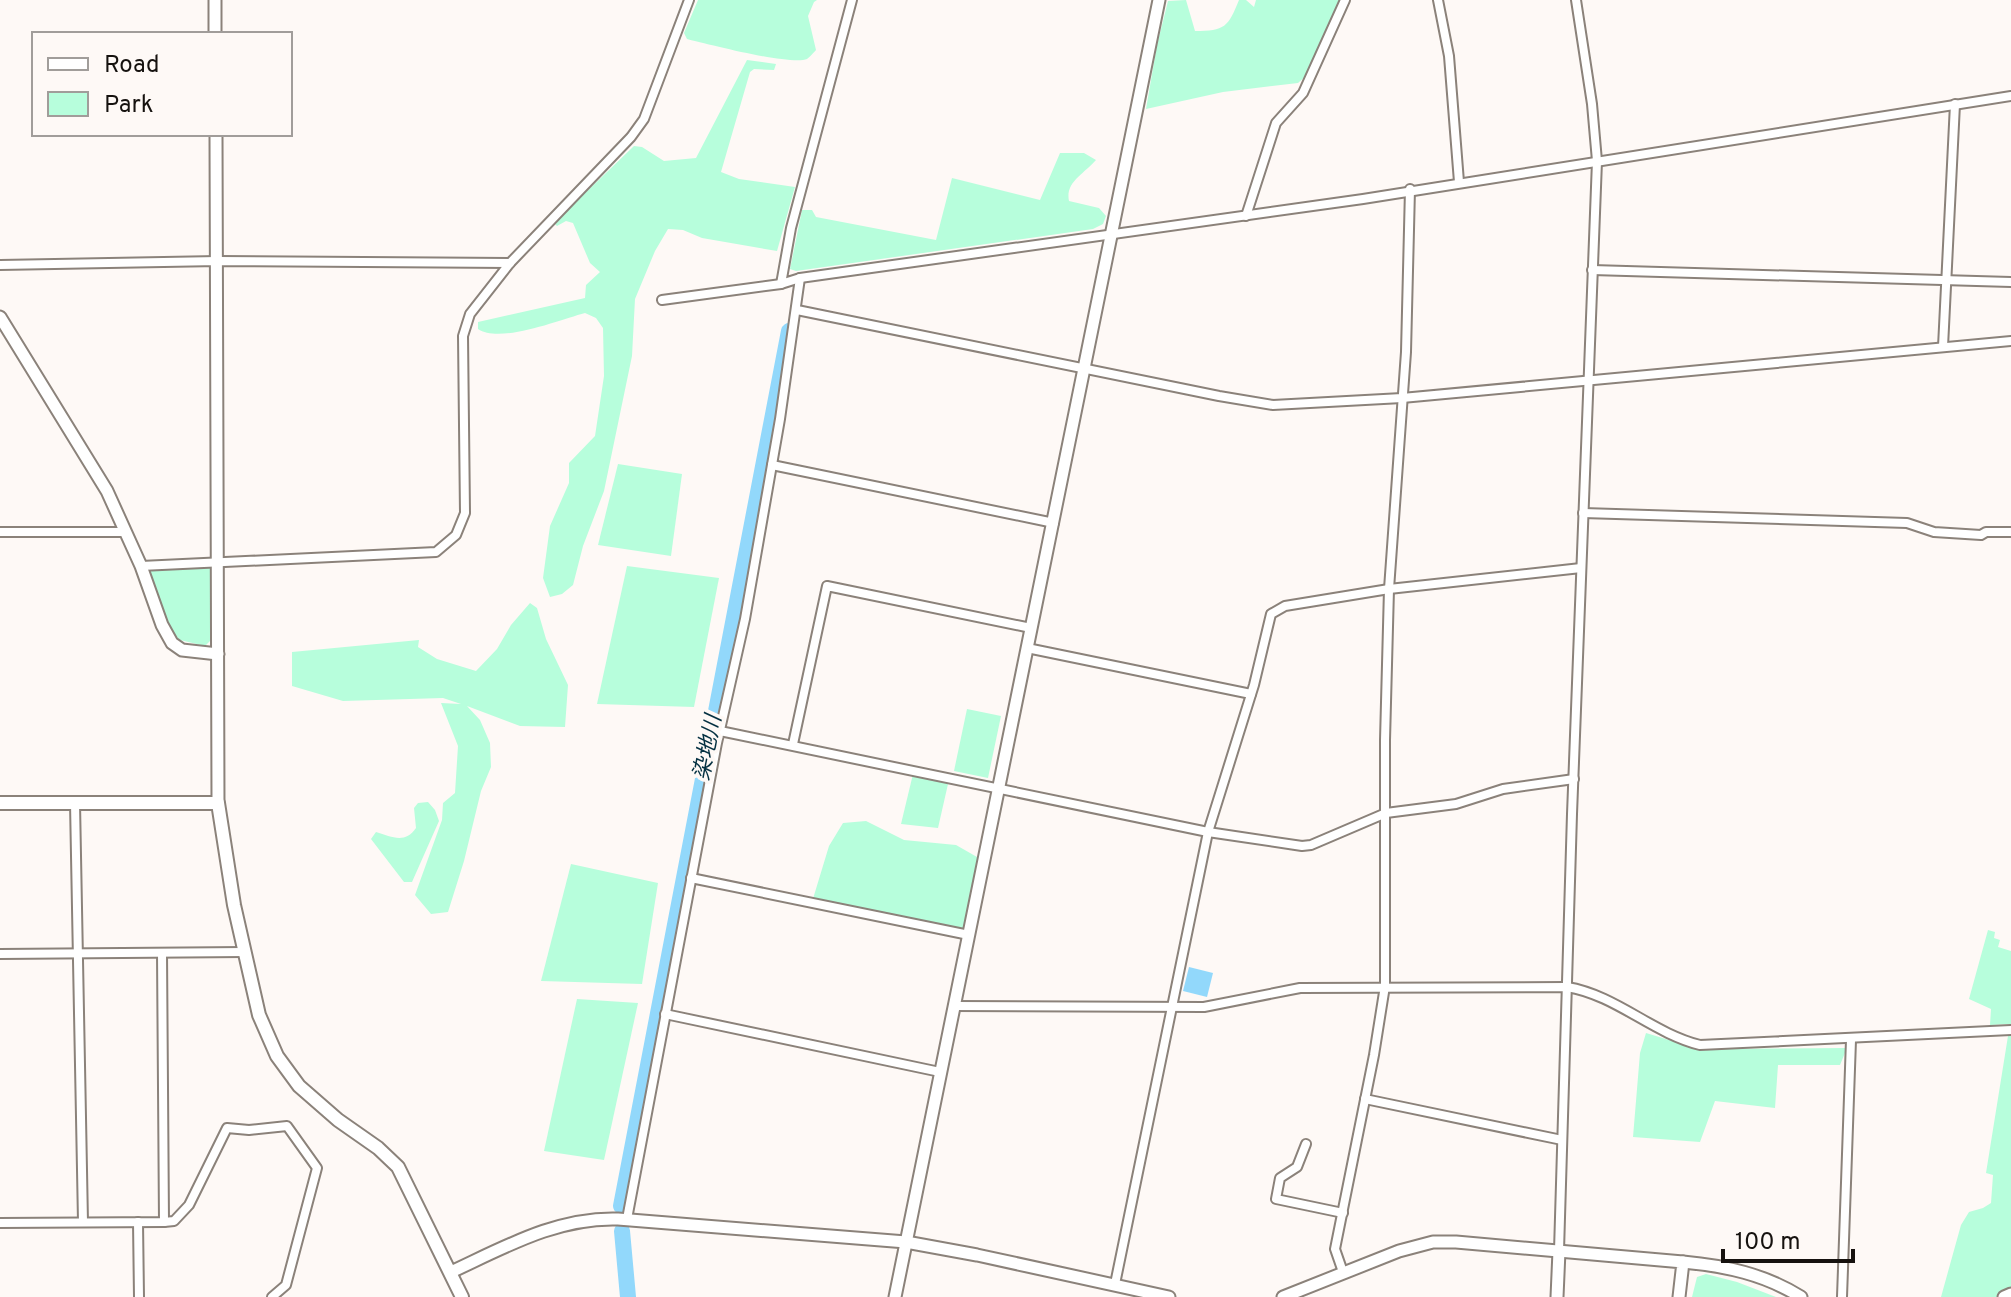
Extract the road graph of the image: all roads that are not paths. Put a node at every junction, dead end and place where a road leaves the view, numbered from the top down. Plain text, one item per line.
1 (215, 0) edge
2 (689, 0) edge
3 (852, 0) edge
4 (1159, 0) edge
5 (1345, 0) edge
6 (1438, 0) edge
7 (1576, 0) edge
8 (215, 32) edge
9 (2011, 96) edge
10 (1955, 104) junction
11 (216, 136) edge
12 (1597, 161) junction
13 (1459, 182) junction
14 (1410, 189) junction
15 (1246, 216) junction
16 (1111, 235) junction
17 (218, 261) junction
18 (510, 263) junction
19 (0, 265) edge
20 (1592, 270) junction
21 (800, 278) junction
22 (1946, 280) junction
23 (2011, 282) edge
24 (781, 284) junction
25 (662, 300) dead end
26 (797, 310) junction
27 (0, 317) edge
28 (2011, 341) edge
29 (1943, 347) junction
30 (1084, 369) junction
31 (1587, 381) junction
32 (1402, 398) junction
33 (772, 465) junction
34 (1583, 513) junction
35 (1054, 523) junction
36 (0, 532) edge
37 (126, 532) junction
38 (2011, 532) edge
39 (217, 561) junction
40 (141, 566) junction
41 (1581, 568) junction
42 (1389, 589) junction
43 (1031, 628) junction
44 (1027, 648) junction
45 (218, 654) junction
46 (1251, 694) junction
47 (720, 731) junction
48 (793, 744) junction
49 (1574, 779) junction
50 (999, 789) junction
51 (0, 803) edge
52 (75, 803) junction
53 (218, 803) junction
54 (1386, 813) junction
55 (1208, 832) junction
56 (691, 878) junction
57 (969, 935) junction
58 (245, 952) junction
59 (79, 953) junction
60 (162, 953) junction
61 (0, 954) edge
62 (1385, 986) junction
63 (1567, 987) junction
64 (954, 1006) junction
65 (1170, 1008) junction
66 (665, 1014) junction
67 (2011, 1030) edge
68 (1851, 1040) junction
69 (940, 1072) junction
70 (1365, 1099) junction
71 (1562, 1140) junction
72 (1306, 1144) dead end
73 (1343, 1213) junction
74 (627, 1219) junction
75 (83, 1222) junction
76 (138, 1222) junction
77 (164, 1222) junction
78 (0, 1223) edge
79 (906, 1242) junction
80 (1559, 1251) junction
81 (1683, 1262) junction
82 (451, 1272) junction
83 (1343, 1272) junction
84 (1121, 1290) edge
85 (2011, 1294) edge
86 (139, 1297) edge
87 (272, 1297) edge
88 (462, 1297) edge
89 (895, 1297) edge
90 (1169, 1297) edge
91 (1283, 1297) edge
92 (1557, 1297) edge
93 (1679, 1297) edge
94 (1801, 1297) edge
95 (1842, 1297) edge
96 (2004, 1297) edge

1 - 8 street
2 - 18 street
3 - 24 street
4 - 16 street
5 - 15 street
6 - 13 street
7 - 12 street
9 - 10 street
10 - 12 street
10 - 22 street
11 - 17 street
12 - 13 street
12 - 20 street
13 - 14 street
14 - 15 street
14 - 32 street
15 - 16 street
16 - 21 street
16 - 30 street
17 - 18 street
17 - 19 street
17 - 39 street
18 - 39 street
20 - 22 street
20 - 31 street
21 - 24 street
21 - 26 street
22 - 23 street
22 - 29 street
24 - 25 street
26 - 30 street
26 - 33 street
27 - 37 street
28 - 29 street
29 - 31 street
30 - 32 street
30 - 35 street
31 - 32 street
31 - 34 street
32 - 42 street
33 - 35 street
33 - 47 street
34 - 38 street
34 - 41 street
35 - 43 street
36 - 37 street
37 - 40 street
39 - 40 street
39 - 45 street
40 - 45 street
41 - 42 street
41 - 49 street
42 - 46 street
42 - 54 street
43 - 44 street
43 - 48 street
44 - 46 street
44 - 50 street
45 - 53 street
46 - 55 street
47 - 48 street
47 - 56 street
48 - 50 street
49 - 54 street
49 - 63 street
50 - 55 street
50 - 57 street
51 - 52 main road
52 - 53 main road
52 - 59 street
53 - 58 main road
54 - 55 street
54 - 62 street
55 - 65 street
56 - 57 street
56 - 66 street
57 - 64 street
58 - 60 street
58 - 82 main road
59 - 60 street
59 - 61 street
59 - 75 street
60 - 77 street
62 - 63 street
62 - 65 street
62 - 70 street
63 - 68 street
63 - 71 street
64 - 65 street
64 - 69 street
65 - 84 street
66 - 69 street
66 - 74 street
67 - 68 street
68 - 95 street
69 - 79 street
70 - 71 street
70 - 73 street
71 - 80 street
72 - 73 street
73 - 83 street
74 - 79 street
74 - 82 street
75 - 76 street
75 - 78 street
76 - 77 street
76 - 86 street
77 - 87 street
79 - 84 street
79 - 89 street
80 - 81 street
80 - 83 street
80 - 92 street
81 - 93 street
81 - 94 street
82 - 88 main road
83 - 91 street
84 - 90 street
85 - 96 street

